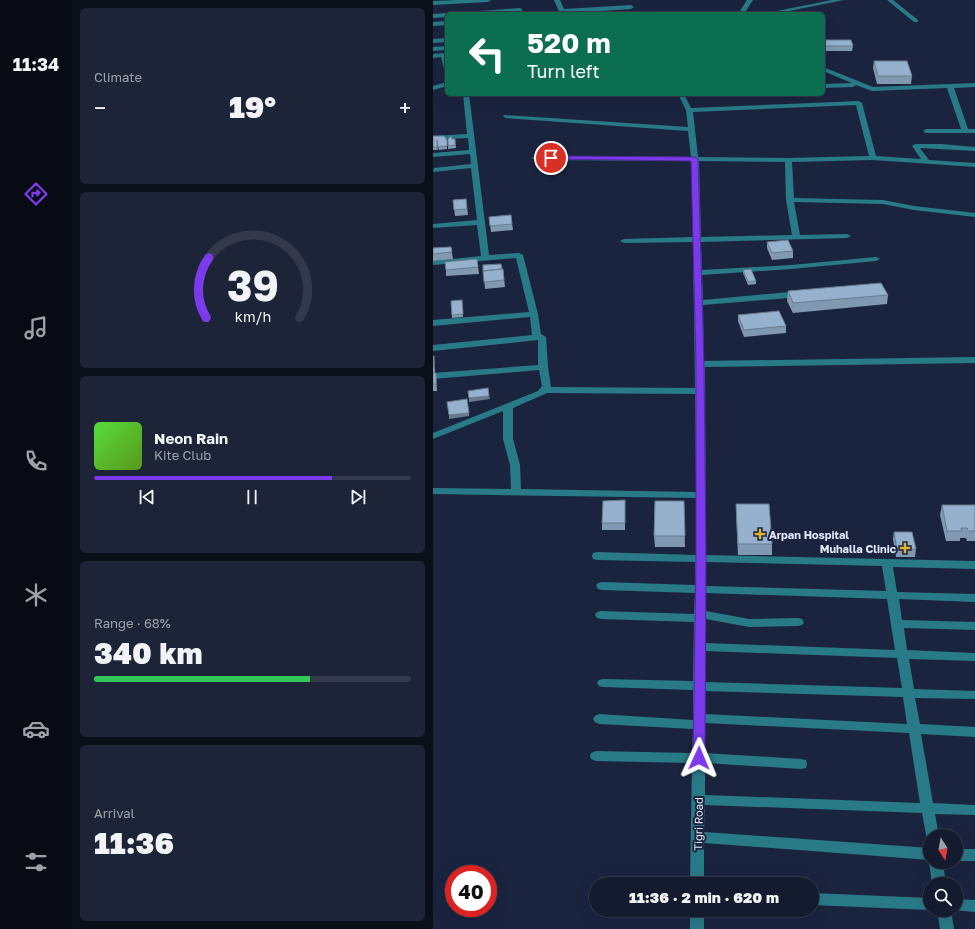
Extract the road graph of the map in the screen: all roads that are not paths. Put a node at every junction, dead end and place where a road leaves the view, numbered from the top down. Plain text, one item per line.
1 (488, 0) edge
2 (557, 0) edge
3 (750, 0) edge
4 (841, 0) edge
5 (890, 0) edge
6 (433, 4) edge
7 (631, 7) dead end
8 (521, 10) dead end
9 (494, 12) edge
10 (563, 12) edge
11 (742, 12) edge
12 (776, 12) edge
13 (445, 15) edge
14 (433, 16) edge
15 (916, 21) dead end
16 (445, 23) edge
17 (433, 24) edge
18 (445, 40) edge
19 (433, 41) edge
20 (445, 48) edge
21 (433, 49) edge
22 (433, 56) edge
23 (445, 60) edge
24 (825, 70) edge
25 (825, 74) edge
26 (833, 74) junction
27 (857, 84) junction
28 (445, 85) edge
29 (975, 85) edge
30 (825, 86) edge
31 (950, 86) junction
32 (433, 89) edge
33 (445, 91) edge
34 (465, 96) edge
35 (683, 96) edge
36 (689, 110) junction
37 (506, 116) dead end
38 (692, 129) junction
39 (926, 131) dead end
40 (965, 131) junction
41 (975, 131) edge
42 (470, 136) junction
43 (433, 138) edge
44 (975, 149) edge
45 (472, 152) junction
46 (433, 155) edge
47 (535, 158) dead end
48 (873, 158) junction
49 (695, 159) junction
50 (788, 160) junction
51 (926, 161) junction
52 (975, 165) edge
53 (474, 166) junction
54 (434, 170) edge
55 (790, 200) junction
56 (975, 215) edge
57 (481, 222) junction
58 (433, 226) edge
59 (847, 236) dead end
60 (796, 237) junction
61 (696, 238) junction
62 (624, 241) dead end
63 (485, 258) junction
64 (876, 259) dead end
65 (433, 262) edge
66 (697, 273) junction
67 (813, 293) edge
68 (698, 303) junction
69 (534, 314) junction
70 (433, 323) edge
71 (537, 338) junction
72 (433, 348) edge
73 (975, 360) edge
74 (700, 364) junction
75 (543, 367) junction
76 (433, 376) edge
77 (545, 390) junction
78 (700, 391) junction
79 (508, 406) junction
80 (433, 436) edge
81 (433, 491) edge
82 (516, 492) junction
83 (700, 495) junction
84 (597, 556) dead end
85 (701, 558) junction
86 (887, 563) junction
87 (975, 565) edge
88 (602, 586) dead end
89 (701, 589) junction
90 (893, 595) junction
91 (975, 598) edge
92 (601, 615) dead end
93 (700, 616) junction
94 (798, 622) dead end
95 (897, 624) junction
96 (975, 626) edge
97 (700, 647) junction
98 (902, 654) junction
99 (975, 657) edge
100 (603, 683) dead end
101 (699, 686) junction
102 (908, 692) junction
103 (975, 695) edge
104 (599, 719) dead end
105 (699, 722) junction
106 (914, 729) junction
107 (975, 732) edge
108 (596, 756) dead end
109 (699, 758) junction
110 (801, 764) dead end
111 (698, 800) junction
112 (927, 808) junction
113 (975, 810) edge
114 (930, 829) edge
115 (698, 837) junction
116 (923, 853) edge
117 (963, 855) edge
118 (975, 856) edge
119 (697, 877) edge
120 (819, 899) edge
121 (923, 904) edge
122 (963, 905) edge
123 (975, 906) edge
124 (697, 917) edge
125 (945, 917) edge
126 (697, 929) edge
127 (947, 929) edge

1 - 6 street
2 - 10 street
3 - 11 street
4 - 12 street
5 - 15 street
7 - 10 street
8 - 9 street
13 - 14 street
16 - 17 street
18 - 19 street
20 - 21 street
22 - 23 street
24 - 26 street
25 - 26 street
26 - 27 street
27 - 30 street
27 - 31 street
28 - 32 street
29 - 31 street
31 - 40 street
32 - 33 street
34 - 42 street
35 - 36 street, Tigri Road
36 - 38 street, Tigri Road
36 - 48 street
37 - 38 street
38 - 49 street, Tigri Road
39 - 40 street
40 - 41 street
42 - 43 street
42 - 45 street
44 - 51 street
45 - 46 street
45 - 53 street
47 - 49 street
48 - 50 street
48 - 51 street
49 - 50 street
49 - 61 street, Tigri Road
50 - 55 street
51 - 52 street
53 - 54 street
53 - 57 street
55 - 56 street
55 - 60 street
57 - 58 street
57 - 63 street
59 - 60 street
60 - 61 street
61 - 62 street
61 - 66 street, Tigri Road
63 - 65 street
63 - 69 street
64 - 66 street
66 - 68 street, Tigri Road
67 - 68 street
68 - 74 street, Tigri Road
69 - 70 street
69 - 71 street
71 - 72 street
71 - 75 street
73 - 74 street
74 - 78 street, Tigri Road
75 - 76 street
75 - 77 street
77 - 78 street
77 - 79 street
78 - 83 street, Tigri Road
79 - 80 street
79 - 82 street
81 - 82 street
82 - 83 street
83 - 85 street, Tigri Road
84 - 85 street
85 - 86 street
85 - 89 street, Tigri Road
86 - 87 street
86 - 90 street
88 - 89 street
89 - 90 street
89 - 93 street, Tigri Road
90 - 91 street
90 - 95 street
92 - 93 street
93 - 94 street
93 - 97 street, Tigri Road
95 - 96 street
95 - 98 street
97 - 98 street
97 - 101 street, Tigri Road
98 - 99 street
98 - 102 street
100 - 101 street
101 - 102 street
101 - 105 street, Tigri Road
102 - 103 street
102 - 106 street
104 - 105 street
105 - 106 street
105 - 109 street, Tigri Road
106 - 107 street
106 - 112 street
108 - 109 street
109 - 110 street
109 - 111 street, Tigri Road
111 - 112 street
111 - 115 street, Tigri Road
112 - 113 street
112 - 114 street
115 - 116 street
115 - 119 street, Tigri Road
117 - 118 street
120 - 121 street
122 - 123 street
124 - 126 street
125 - 127 street

